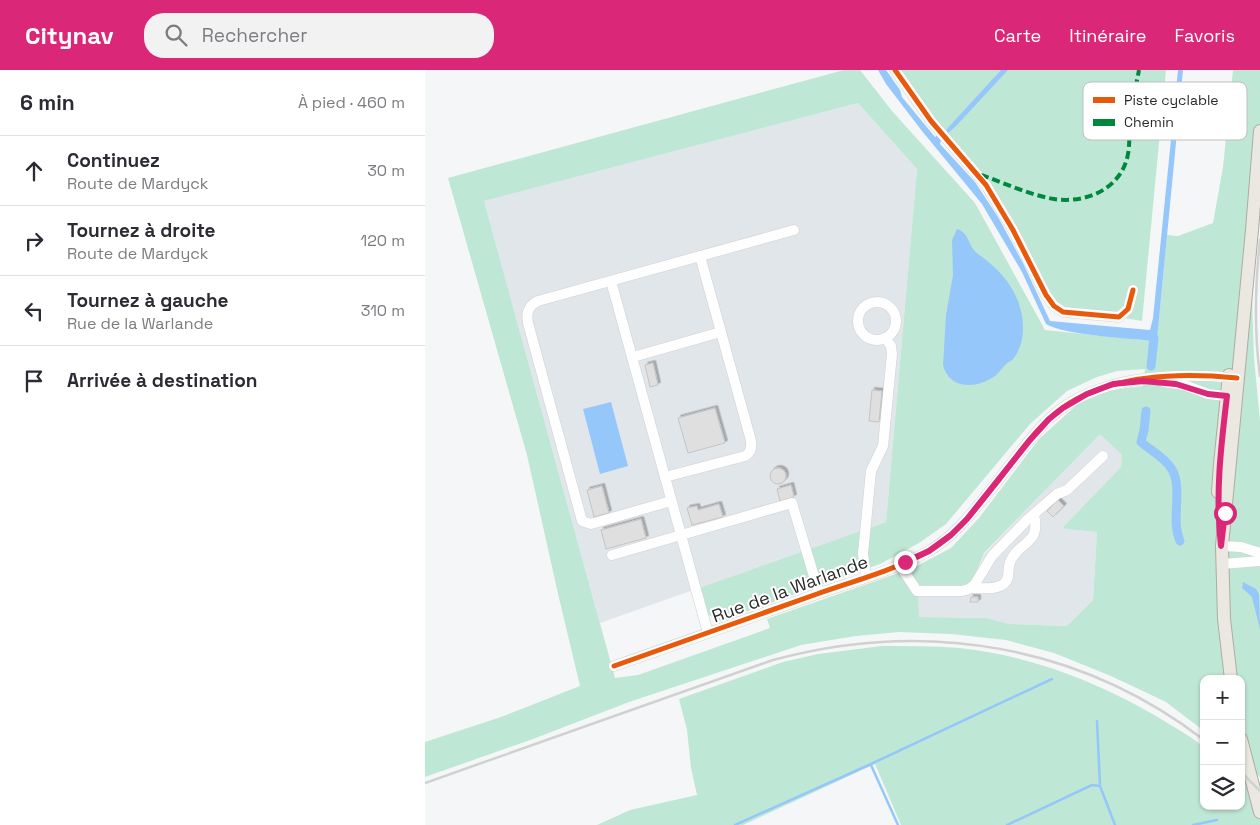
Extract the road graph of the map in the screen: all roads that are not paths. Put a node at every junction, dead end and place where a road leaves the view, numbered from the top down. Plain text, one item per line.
1 (895, 70) edge
2 (1260, 132) edge
3 (794, 230) dead end
4 (700, 256) junction
5 (611, 281) junction
6 (1133, 290) dead end
7 (721, 332) junction
8 (885, 338) dead end
9 (633, 357) junction
10 (1233, 378) junction
11 (1131, 381) junction
12 (1231, 396) junction
13 (1103, 456) dead end
14 (665, 477) junction
15 (671, 501) junction
16 (1034, 515) junction
17 (681, 536) junction
18 (1221, 546) junction
19 (1260, 554) edge
20 (612, 555) dead end
21 (1260, 561) edge
22 (899, 564) junction
23 (1222, 564) junction
24 (866, 576) junction
25 (971, 588) junction
26 (819, 593) junction
27 (707, 633) junction
28 (614, 666) dead end
29 (1231, 675) edge
30 (1245, 754) edge
31 (1260, 812) edge

1 - 6 street
2 - 10 main road
3 - 4 street
4 - 5 street
4 - 7 street
5 - 9 street
5 - 15 street
7 - 9 street
7 - 14 street
8 - 24 street
9 - 14 street
10 - 11 street, Rue de la Warlande
10 - 12 main road
11 - 12 street, Rue de la Warlande
11 - 22 street, Rue de la Warlande
12 - 18 main road
13 - 16 street
14 - 15 street
15 - 17 street
16 - 25 street
16 - 25 street
17 - 20 street
17 - 26 street
17 - 27 street
18 - 19 street
18 - 23 main road
21 - 23 street
22 - 24 street, Rue de la Warlande
22 - 25 street
23 - 29 main road
24 - 26 street, Rue de la Warlande
26 - 27 street, Rue de la Warlande
27 - 28 street, Rue de la Warlande
30 - 31 main road

